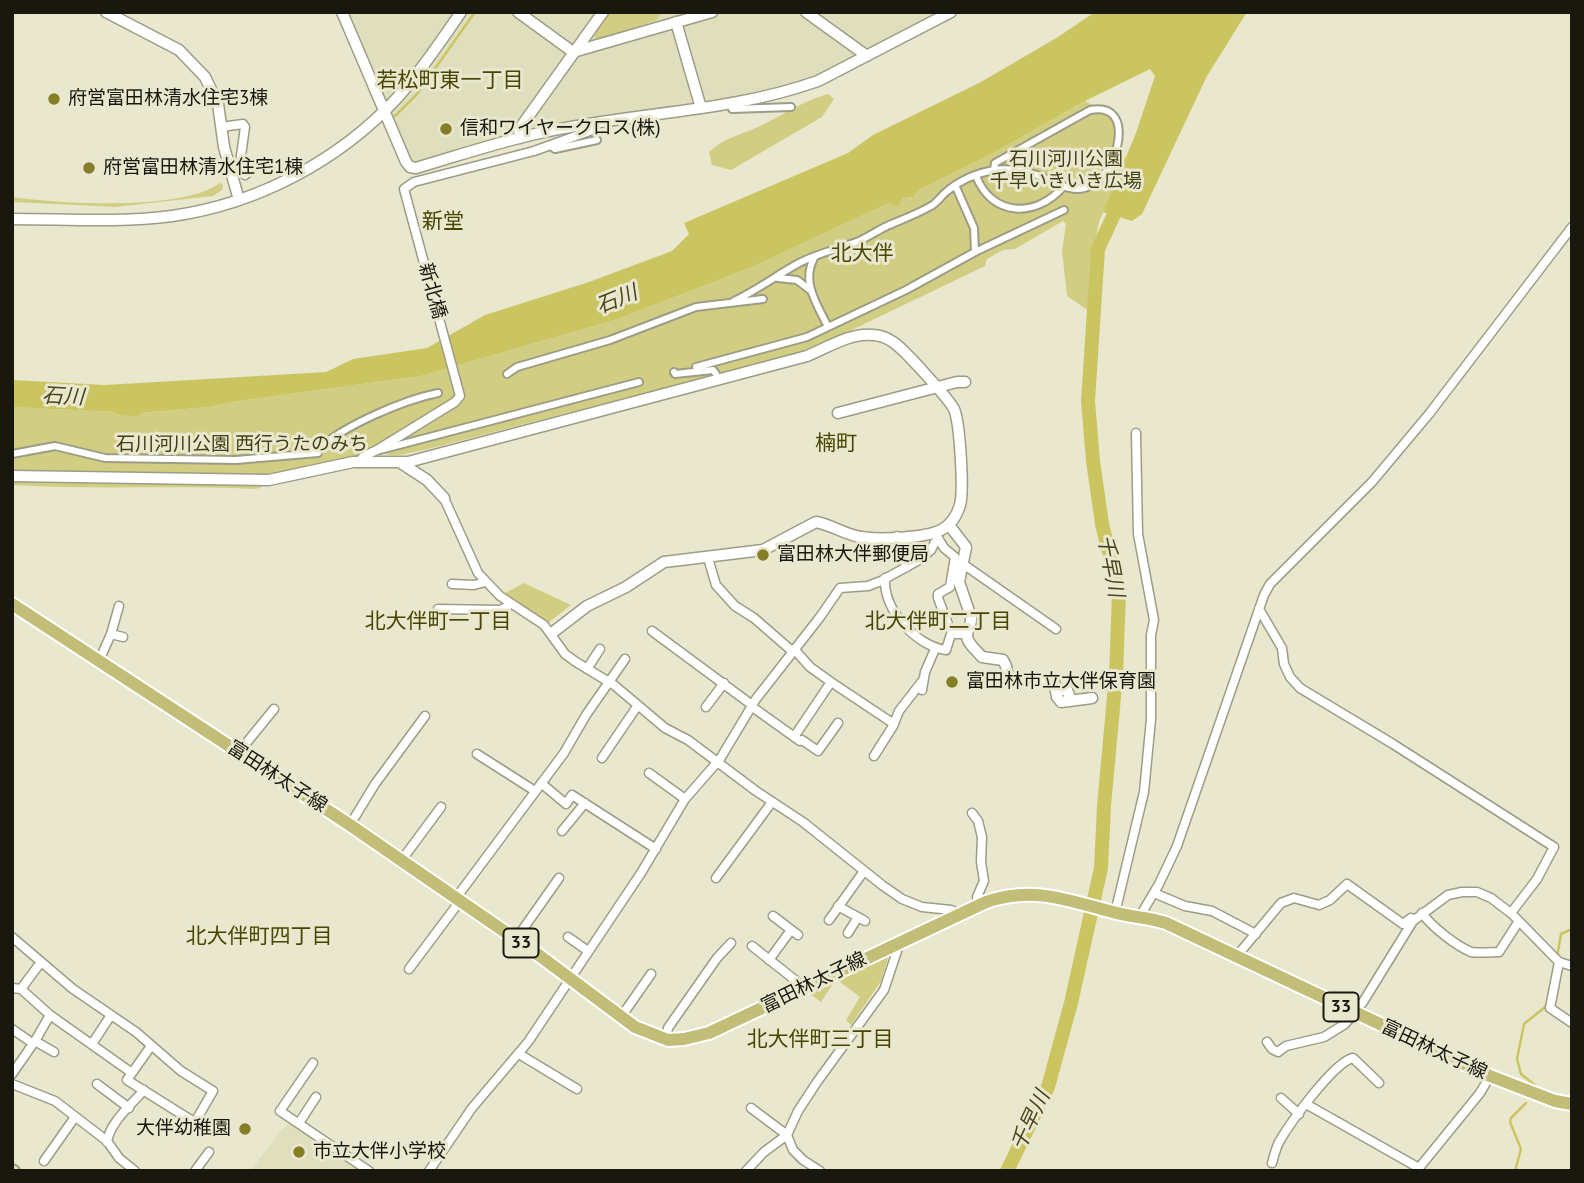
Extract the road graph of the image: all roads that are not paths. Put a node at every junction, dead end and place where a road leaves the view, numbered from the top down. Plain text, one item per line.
1 (106, 12) edge
2 (342, 12) edge
3 (461, 12) edge
4 (519, 12) edge
5 (603, 12) edge
6 (712, 12) edge
7 (806, 12) edge
8 (951, 12) edge
9 (676, 22) junction
10 (574, 52) junction
11 (867, 56) junction
12 (730, 104) junction
13 (791, 107) dead end
14 (701, 108) junction
15 (384, 110) junction
16 (594, 124) junction
17 (221, 127) junction
18 (520, 138) junction
19 (597, 140) dead end
20 (551, 146) junction
21 (251, 170) dead end
22 (994, 170) junction
23 (976, 176) junction
24 (956, 185) junction
25 (1063, 187) junction
26 (239, 200) junction
27 (1065, 210) dead end
28 (12, 219) edge
29 (1572, 228) edge
30 (975, 252) junction
31 (815, 256) junction
32 (776, 278) junction
33 (811, 291) junction
34 (763, 299) dead end
35 (734, 301) junction
36 (828, 327) junction
37 (696, 367) dead end
38 (674, 372) dead end
39 (507, 374) dead end
40 (716, 374) dead end
41 (639, 382) dead end
42 (965, 382) dead end
43 (936, 388) junction
44 (438, 393) dead end
45 (838, 413) dead end
46 (1136, 433) dead end
47 (377, 450) junction
48 (12, 454) edge
49 (359, 461) junction
50 (401, 463) junction
51 (12, 477) edge
52 (444, 498) joint
53 (948, 525) junction
54 (938, 536) junction
55 (897, 537) junction
56 (708, 558) junction
57 (963, 564) junction
58 (907, 567) junction
59 (885, 578) junction
60 (485, 582) junction
61 (452, 584) dead end
62 (510, 603) junction
63 (12, 604) edge
64 (119, 606) dead end
65 (438, 609) dead end
66 (1259, 609) junction
67 (1056, 629) dead end
68 (652, 631) dead end
69 (952, 631) junction
70 (111, 634) junction
71 (552, 634) junction
72 (967, 634) junction
73 (123, 637) dead end
74 (600, 649) dead end
75 (935, 649) junction
76 (793, 650) junction
77 (625, 659) dead end
78 (99, 661) junction
79 (587, 669) junction
80 (923, 680) junction
81 (610, 682) junction
82 (831, 682) junction
83 (723, 683) junction
84 (922, 690) dead end
85 (1092, 698) dead end
86 (638, 705) junction
87 (752, 706) junction
88 (705, 708) dead end
89 (274, 709) dead end
90 (425, 716) dead end
91 (838, 723) dead end
92 (894, 724) junction
93 (794, 737) junction
94 (239, 752) junction
95 (477, 754) dead end
96 (874, 756) dead end
97 (603, 758) dead end
98 (718, 761) junction
99 (649, 773) dead end
100 (541, 783) junction
101 (535, 791) junction
102 (685, 799) junction
103 (772, 802) junction
104 (584, 803) junction
105 (441, 807) dead end
106 (972, 813) dead end
107 (350, 825) junction
108 (562, 831) dead end
109 (656, 849) junction
110 (401, 861) junction
111 (864, 871) junction
112 (559, 878) dead end
113 (716, 878) dead end
114 (1154, 893) junction
115 (458, 899) junction
116 (979, 905) junction
117 (838, 906) junction
118 (1113, 912) junction
119 (1422, 913) junction
120 (1511, 913) junction
121 (960, 914) junction
122 (773, 916) dead end
123 (1140, 916) junction
124 (829, 920) dead end
125 (1519, 921) junction
126 (848, 933) dead end
127 (1256, 934) junction
128 (12, 937) edge
129 (568, 937) dead end
130 (516, 939) junction
131 (900, 942) junction
132 (731, 943) dead end
133 (752, 946) dead end
134 (588, 951) junction
135 (1236, 957) junction
136 (769, 960) junction
137 (41, 962) junction
138 (1559, 962) junction
139 (1572, 966) edge
140 (409, 969) dead end
141 (651, 974) dead end
142 (571, 978) junction
143 (17, 988) edge
144 (802, 989) junction
145 (1354, 1013) junction
146 (50, 1015) junction
147 (111, 1015) junction
148 (621, 1017) junction
149 (1572, 1023) edge
150 (12, 1029) edge
151 (32, 1040) junction
152 (666, 1040) junction
153 (1267, 1042) dead end
154 (92, 1044) junction
155 (151, 1046) junction
156 (54, 1052) dead end
157 (519, 1054) junction
158 (313, 1063) dead end
159 (132, 1073) junction
160 (12, 1074) edge
161 (1490, 1076) junction
162 (12, 1083) edge
163 (1379, 1083) dead end
164 (97, 1084) dead end
165 (577, 1089) dead end
166 (144, 1090) junction
167 (316, 1097) dead end
168 (1281, 1098) dead end
169 (1306, 1104) junction
170 (1572, 1104) edge
171 (129, 1108) junction
172 (751, 1108) dead end
173 (1299, 1114) junction
174 (75, 1117) junction
175 (299, 1124) junction
176 (787, 1135) junction
177 (107, 1142) junction
178 (209, 1152) dead end
179 (44, 1161) dead end
180 (1272, 1163) dead end
181 (135, 1171) edge
182 (195, 1171) edge
183 (369, 1171) edge
184 (429, 1171) edge
185 (746, 1171) edge
186 (820, 1171) edge

1 - 17 street
2 - 15 street
3 - 15 street
4 - 10 street
5 - 10 street
6 - 9 street
7 - 11 street
8 - 11 street
9 - 10 street
9 - 14 street
10 - 18 street
11 - 12 street
12 - 13 street
12 - 14 street
14 - 16 street
15 - 18 street
15 - 26 street
16 - 18 street
16 - 20 street
17 - 21 street
17 - 26 street
19 - 20 street
20 - 47 street, 新北橋
22 - 23 street
22 - 25 street
22 - 25 street
23 - 24 street
23 - 25 street
24 - 30 street
24 - 31 street
26 - 28 street
27 - 30 street
29 - 66 street
30 - 36 street
31 - 32 street
31 - 33 street
32 - 33 street
32 - 35 street
33 - 36 street
34 - 35 street
35 - 39 street
36 - 37 street
38 - 40 street
41 - 47 street
42 - 43 street
43 - 45 street
43 - 50 street
43 - 53 street
44 - 48 street
46 - 118 street
47 - 49 street
49 - 50 street
49 - 51 street
50 - 52 street
52 - 60 street
53 - 54 street
53 - 57 street
54 - 55 street
54 - 58 street
54 - 69 street
55 - 56 street
55 - 58 street
56 - 71 street
56 - 76 street
57 - 67 street
57 - 72 street
58 - 59 street
59 - 75 street
59 - 76 street
60 - 61 street
60 - 62 street
62 - 65 street
62 - 71 street
63 - 78 main road, 富田林太子線 / 33
64 - 70 street
66 - 114 street
66 - 120 street
68 - 83 street
69 - 72 street
69 - 75 street
70 - 73 street
70 - 78 street
71 - 79 street
72 - 85 street
74 - 79 street
75 - 80 street
76 - 82 street
76 - 87 street
77 - 81 street
78 - 94 main road, 富田林太子線 / 33
79 - 81 street
80 - 84 street
80 - 92 street
81 - 86 street
81 - 100 street
82 - 92 street
82 - 93 street
83 - 87 street
83 - 88 street
86 - 97 street
86 - 98 street
87 - 93 street
87 - 98 street
89 - 94 street
90 - 107 street
91 - 93 street
92 - 96 street
94 - 107 main road, 富田林太子線 / 33
95 - 101 street
98 - 102 street
98 - 103 street
99 - 102 street
100 - 101 street
100 - 104 street
101 - 115 street
102 - 109 street
103 - 111 street
103 - 113 street
104 - 108 street
104 - 109 street
105 - 110 street
106 - 116 street
107 - 110 main road, 富田林太子線 / 33
109 - 134 street
110 - 115 main road, 富田林太子線 / 33
111 - 117 street
111 - 121 street
112 - 130 street
114 - 123 street
114 - 127 street
115 - 130 main road, 富田林太子線 / 33
115 - 140 street
116 - 118 main road, 富田林太子線 / 33
116 - 121 main road, 富田林太子線 / 33
117 - 124 street
117 - 126 street
118 - 123 main road, 富田林太子線 / 33
119 - 120 street
119 - 125 street
119 - 127 street
119 - 145 street
120 - 125 street
121 - 131 main road, 富田林太子線 / 33
122 - 136 street
123 - 135 main road, 富田林太子線 / 33
125 - 138 street
127 - 135 street
128 - 137 street
129 - 134 street
130 - 142 main road, 富田林太子線 / 33
131 - 144 main road, 富田林太子線 / 33
131 - 176 street
132 - 152 street
133 - 136 street
134 - 142 street
135 - 145 main road, 富田林太子線 / 33
136 - 144 street
137 - 143 street
137 - 147 street
138 - 139 street
138 - 149 street
141 - 148 street
142 - 148 main road, 富田林太子線 / 33
142 - 157 street
143 - 146 street
144 - 152 main road, 富田林太子線 / 33
145 - 153 street
145 - 161 main road, 富田林太子線 / 33
146 - 151 street
146 - 154 street
147 - 154 street
147 - 155 street
148 - 152 main road, 富田林太子線 / 33
150 - 151 street
151 - 156 street
151 - 160 street
154 - 159 street
155 - 159 street
155 - 166 street
157 - 165 street
157 - 184 street
158 - 175 street
159 - 166 street
161 - 169 street
161 - 170 main road, 富田林太子線 / 33
162 - 174 street
163 - 169 street
164 - 171 street
166 - 171 street
167 - 175 street
168 - 173 street
169 - 173 street
171 - 177 street
172 - 176 street
173 - 180 street
174 - 177 street
174 - 179 street
175 - 183 street
176 - 185 street
176 - 186 street
177 - 181 street
178 - 182 street

